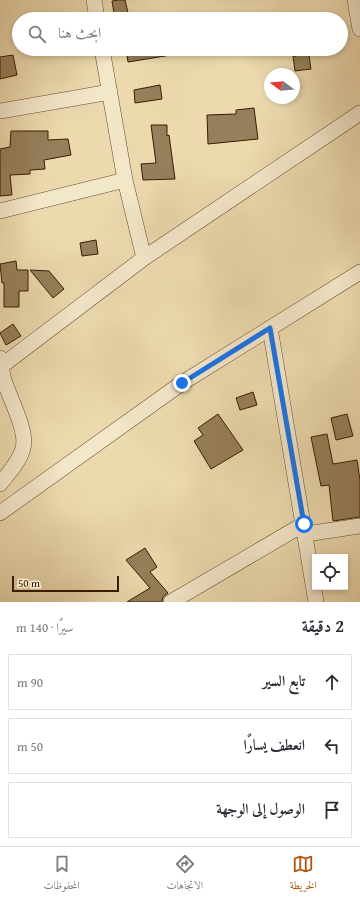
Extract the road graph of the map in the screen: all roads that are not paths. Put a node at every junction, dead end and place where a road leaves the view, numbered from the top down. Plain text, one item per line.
1 (94, 0) edge
2 (355, 0) edge
3 (96, 12) edge
4 (360, 29) edge
5 (103, 56) edge
6 (110, 92) junction
7 (0, 111) edge
8 (360, 113) edge
9 (125, 180) junction
10 (0, 211) edge
11 (144, 258) junction
12 (360, 272) edge
13 (270, 328) junction
14 (0, 364) edge
15 (0, 484) edge
16 (0, 513) edge
17 (360, 526) edge
18 (305, 529) junction
19 (171, 602) edge
20 (316, 602) edge

1 - 3 street
2 - 4 street
5 - 6 street
6 - 7 street
6 - 9 street
8 - 11 street
9 - 10 street
9 - 11 street
11 - 14 street
12 - 13 street
13 - 16 street
13 - 18 street
14 - 15 street
17 - 18 street
18 - 19 street
18 - 20 street

